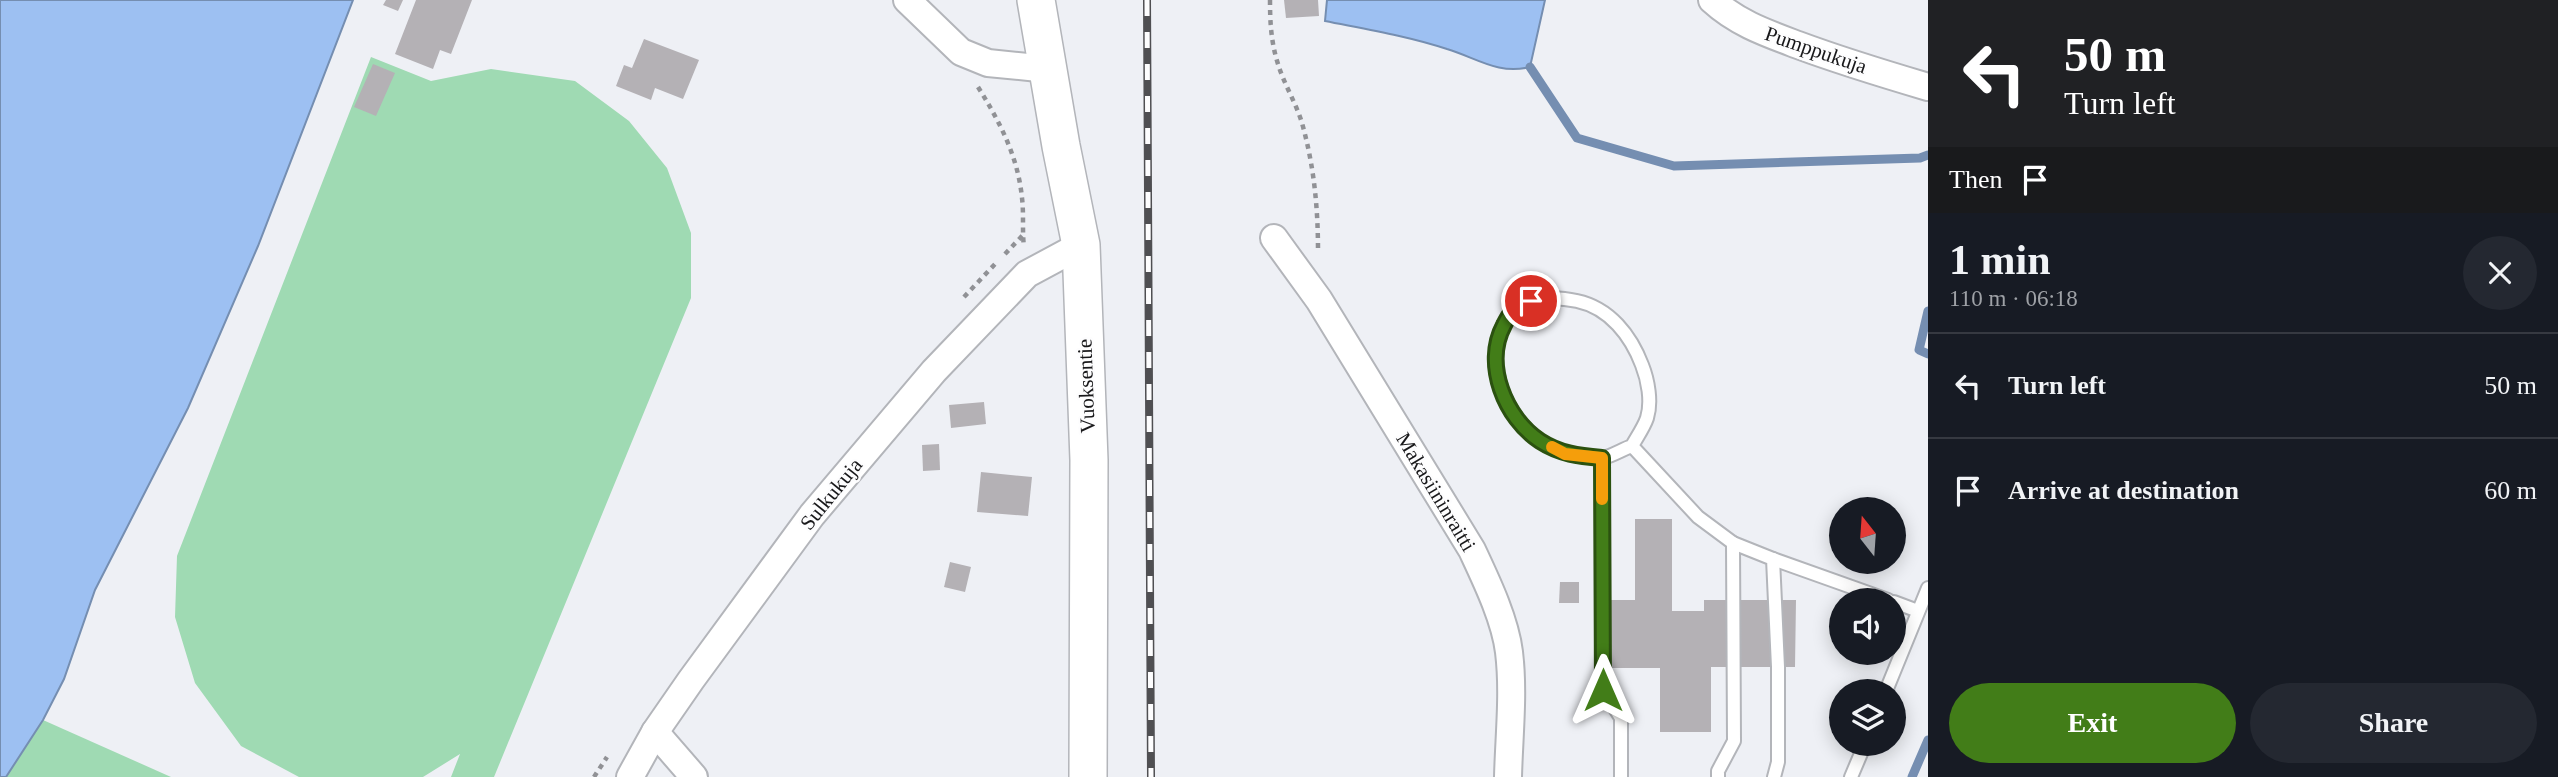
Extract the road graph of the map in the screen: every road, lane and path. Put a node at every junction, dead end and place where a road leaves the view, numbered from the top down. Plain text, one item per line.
1 (907, 0) edge
2 (1036, 0) edge
3 (1270, 0) edge
4 (1712, 0) edge
5 (961, 52) junction
6 (1048, 69) junction
7 (1928, 87) edge
8 (1274, 238) dead end
9 (1081, 245) junction
10 (1027, 274) junction
11 (1319, 300) junction
12 (1632, 446) junction
13 (1602, 458) junction
14 (1733, 543) junction
15 (1773, 559) junction
16 (1928, 587) edge
17 (1854, 588) edge
18 (1906, 606) edge
19 (1918, 611) junction
20 (1891, 679) edge
21 (655, 732) junction
22 (1860, 756) edge
23 (629, 777) edge
24 (694, 777) edge
25 (1088, 777) edge
26 (1508, 777) edge
27 (1621, 777) edge
28 (1718, 777) edge
29 (1774, 777) edge
30 (1851, 777) edge

1 - 5 street
2 - 6 street, Vuoksentie
3 - 11 path
4 - 7 street, Pumppukuja
5 - 6 street
5 - 10 path
6 - 9 street, Vuoksentie
8 - 11 street, Makasiininraitti
9 - 10 street, Sulkukuja
9 - 25 street, Vuoksentie
10 - 21 street, Sulkukuja
11 - 26 street, Makasiininraitti
12 - 13 lane
12 - 13 lane
12 - 14 lane
13 - 27 lane
14 - 15 lane
14 - 28 lane
15 - 17 lane
15 - 29 lane
16 - 19 lane
18 - 19 lane
19 - 20 lane
21 - 23 street, Sulkukuja
21 - 24 street
22 - 30 lane

